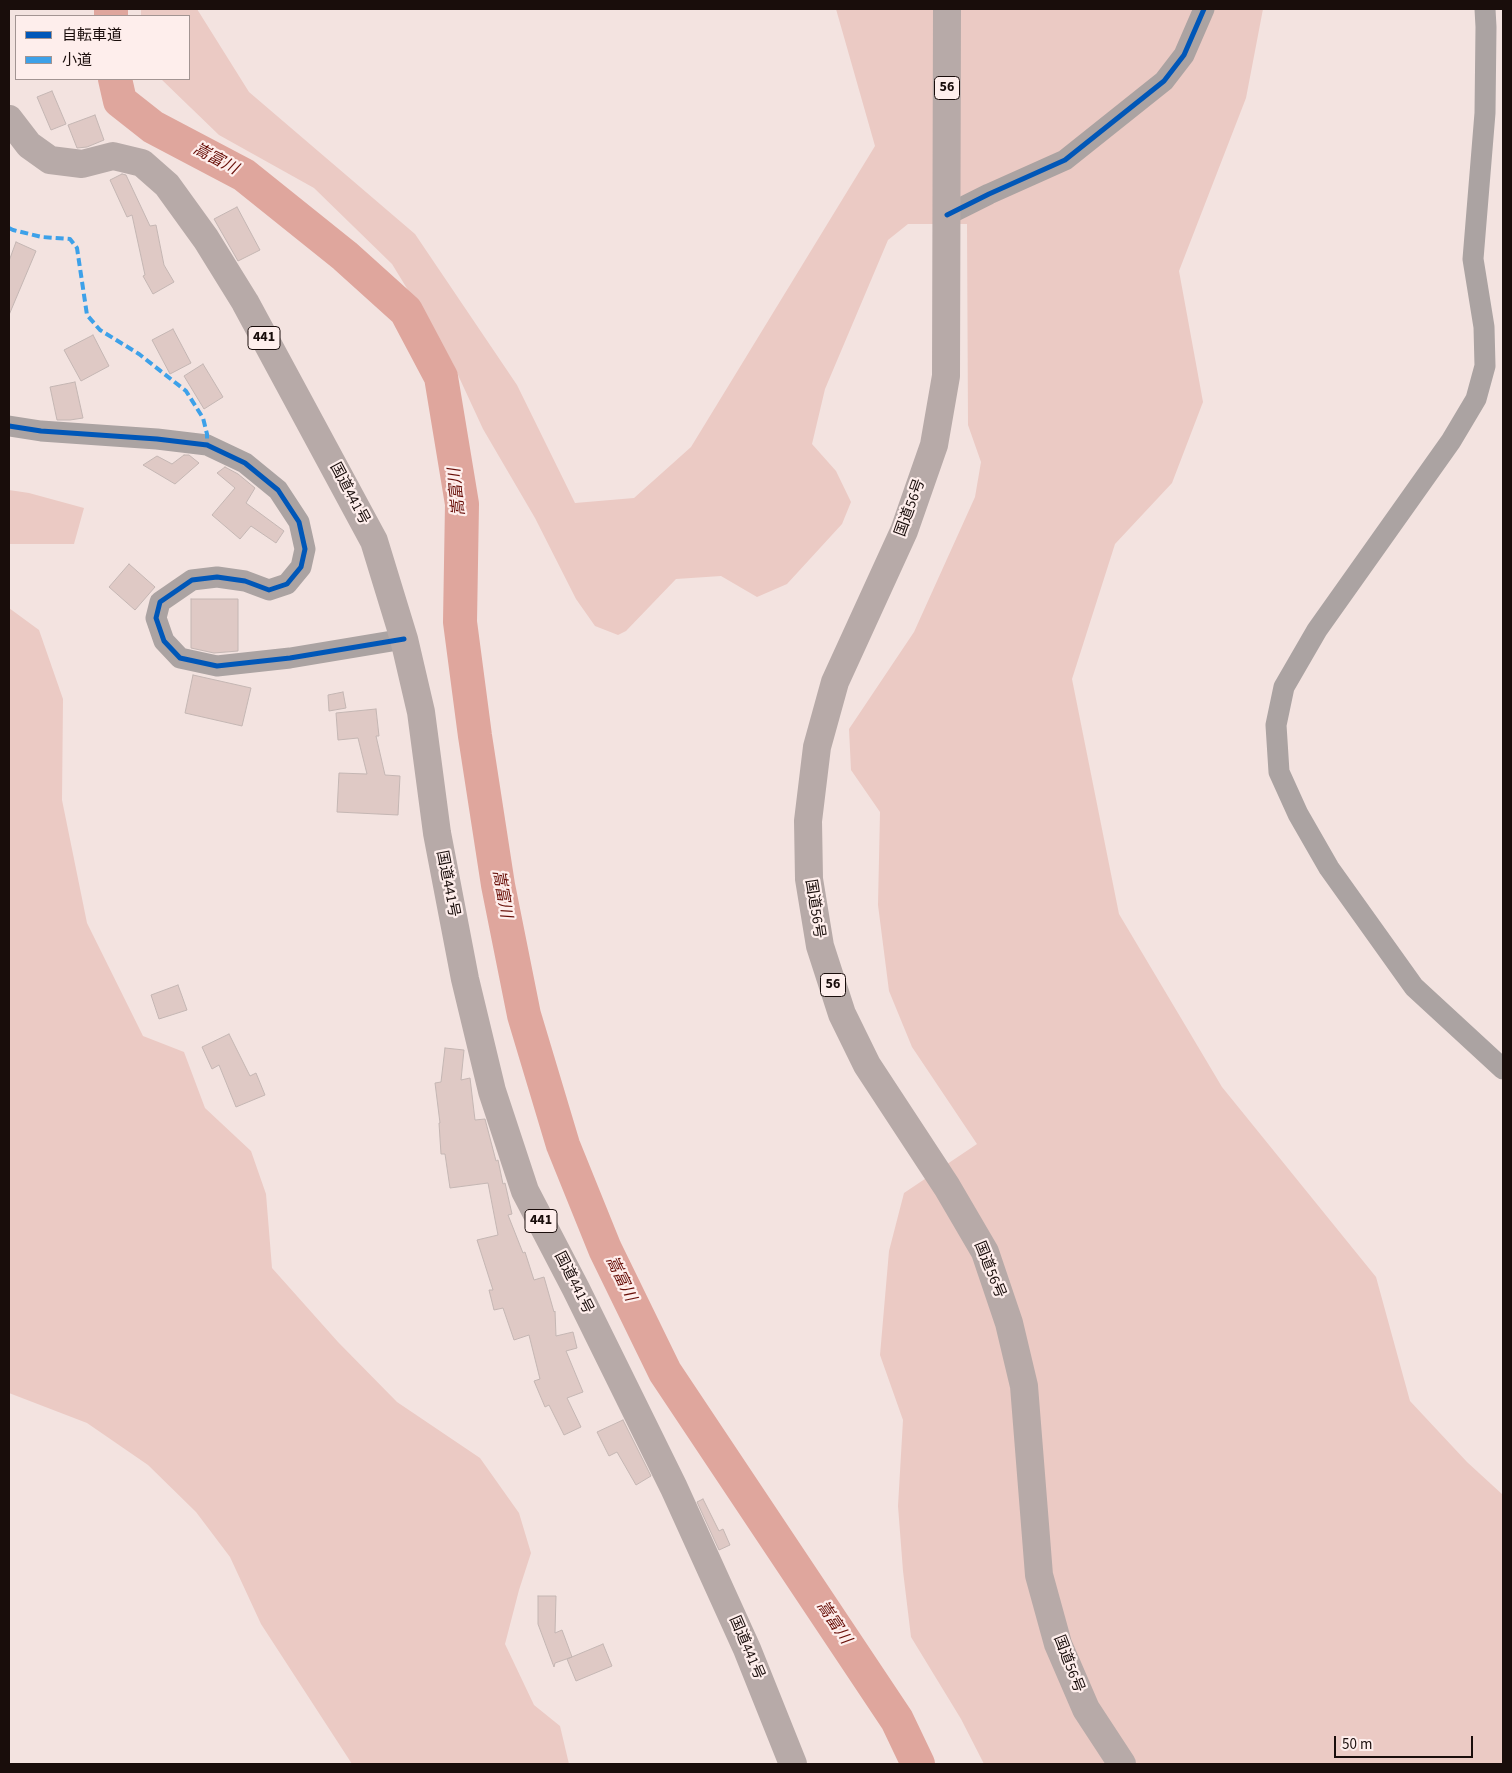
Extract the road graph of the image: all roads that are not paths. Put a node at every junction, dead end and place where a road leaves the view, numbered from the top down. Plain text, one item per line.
1 (946, 9) edge
2 (1204, 9) edge
3 (1485, 9) edge
4 (9, 119) edge
5 (947, 215) junction
6 (9, 426) edge
7 (404, 639) junction
8 (1503, 1068) edge
9 (793, 1764) edge
10 (1122, 1764) edge

1 - 5 highway, 国道56号 / 56
2 - 5 street
3 - 8 street
4 - 7 highway, 国道441号 / 441
5 - 10 highway, 国道56号 / 56
6 - 7 street
7 - 9 highway, 国道441号 / 441

